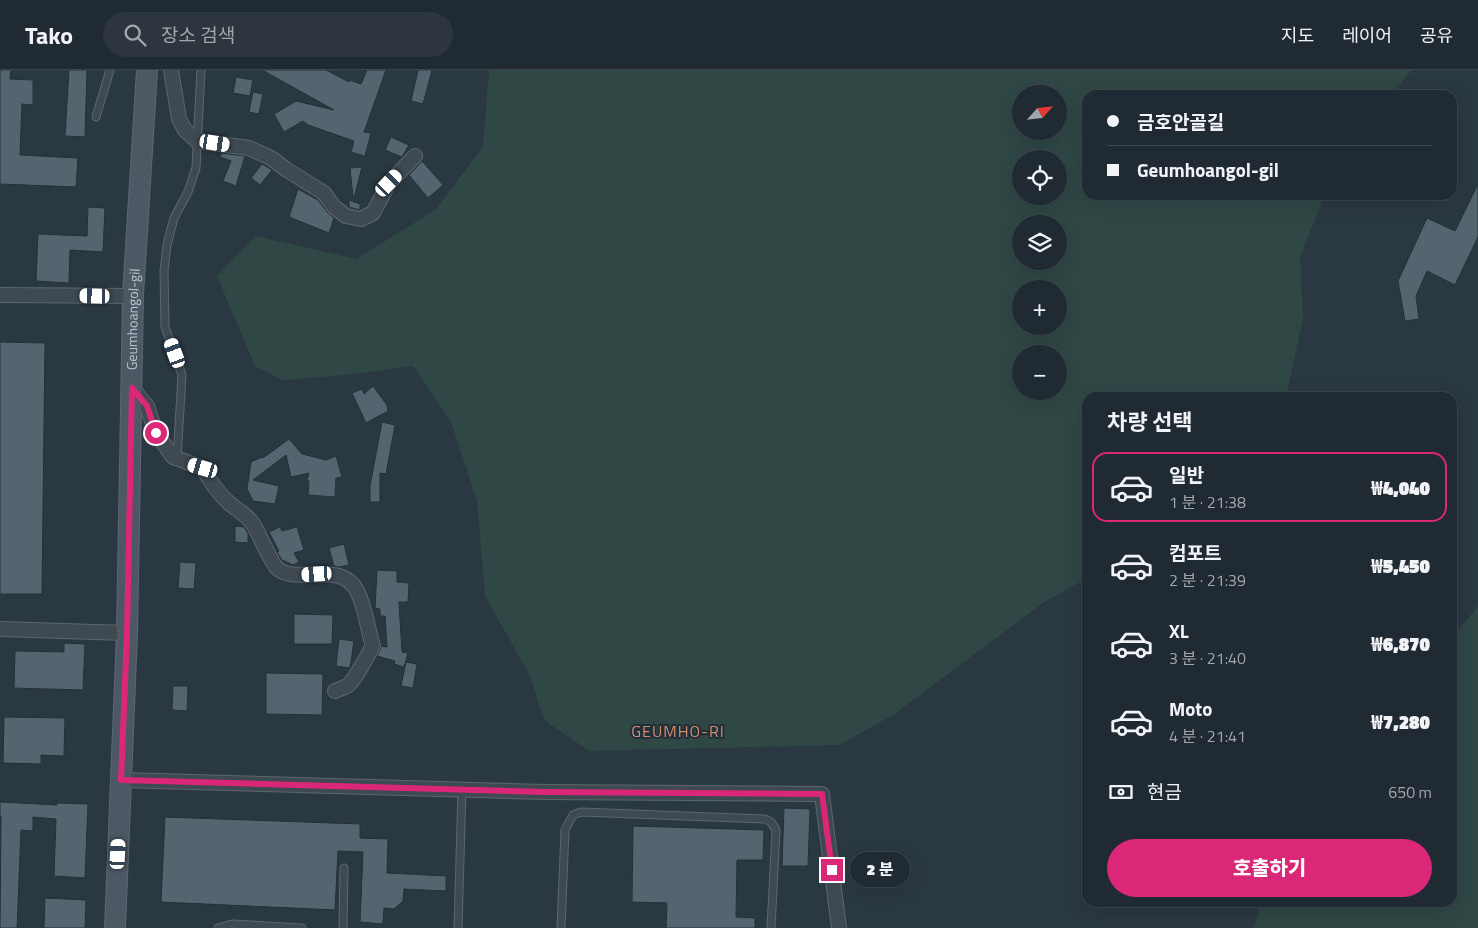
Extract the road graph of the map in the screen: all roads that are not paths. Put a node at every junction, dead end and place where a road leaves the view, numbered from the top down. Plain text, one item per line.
1 (110, 70) edge
2 (146, 70) edge
3 (171, 70) edge
4 (201, 70) edge
5 (96, 117) dead end
6 (197, 140) junction
7 (415, 156) dead end
8 (0, 295) edge
9 (134, 296) junction
10 (132, 388) junction
11 (177, 459) junction
12 (0, 629) edge
13 (127, 633) junction
14 (335, 691) dead end
15 (121, 780) junction
16 (462, 790) junction
17 (344, 868) dead end
18 (114, 928) edge
19 (218, 928) edge
20 (302, 928) edge
21 (342, 928) edge
22 (458, 928) edge
23 (561, 928) edge
24 (772, 928) edge
25 (839, 928) edge

1 - 5 lane
2 - 9 street, Geumhoangol-gil
3 - 6 street
4 - 6 lane
6 - 7 street
6 - 11 lane
8 - 9 street
9 - 10 street, Geumhoangol-gil
10 - 11 street
10 - 13 street, Geumhoangol-gil
11 - 14 street
12 - 13 street
13 - 15 street, Geumhoangol-gil
15 - 16 street
15 - 18 street, Geumhoangol-gil
16 - 22 lane
16 - 25 street
17 - 21 lane
19 - 20 lane
23 - 24 lane

